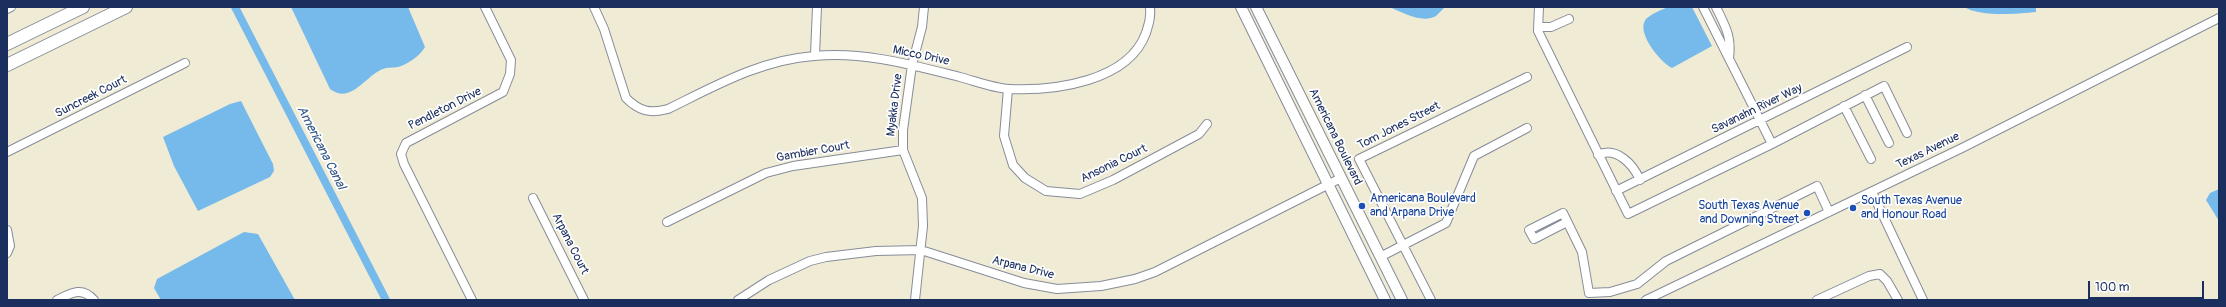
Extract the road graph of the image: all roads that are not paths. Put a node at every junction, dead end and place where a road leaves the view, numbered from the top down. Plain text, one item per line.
1 (11, 7) edge
2 (83, 7) edge
3 (126, 7) edge
4 (485, 7) edge
5 (594, 7) edge
6 (817, 7) edge
7 (924, 7) edge
8 (1150, 7) edge
9 (1241, 7) edge
10 (1256, 7) edge
11 (1539, 7) edge
12 (1704, 7) edge
13 (1716, 7) edge
14 (7, 9) edge
15 (2219, 18) edge
16 (1569, 19) dead end
17 (1538, 27) junction
18 (7, 44) edge
19 (1907, 47) dead end
20 (814, 55) junction
21 (1729, 58) junction
22 (185, 63) dead end
23 (7, 65) edge
24 (912, 66) junction
25 (1526, 77) dead end
26 (1008, 89) junction
27 (1865, 95) junction
28 (1844, 106) junction
29 (1760, 121) junction
30 (1207, 124) dead end
31 (1527, 128) dead end
32 (1907, 133) dead end
33 (1889, 143) dead end
34 (1772, 144) junction
35 (903, 150) junction
36 (7, 152) edge
37 (1598, 155) junction
38 (1871, 159) dead end
39 (1341, 178) junction
40 (1640, 180) junction
41 (1327, 185) junction
42 (1616, 191) junction
43 (1872, 192) junction
44 (533, 198) dead end
45 (1829, 212) junction
46 (667, 222) dead end
47 (1567, 222) dead end
48 (7, 230) edge
49 (1403, 245) junction
50 (921, 250) junction
51 (7, 253) edge
52 (1380, 257) junction
53 (91, 297) edge
54 (57, 300) edge
55 (472, 300) edge
56 (584, 300) edge
57 (738, 300) edge
58 (915, 300) edge
59 (1385, 300) edge
60 (1402, 300) edge
61 (1431, 300) edge
62 (1646, 300) edge
63 (1817, 300) edge
64 (1898, 300) edge
65 (1923, 300) edge

1 - 14 street
2 - 18 highway
3 - 23 highway
4 - 55 street, Pendleton Drive
5 - 20 street, Micco Drive
6 - 20 street
7 - 24 street, Myakka Drive
8 - 26 street, Micco Drive
9 - 41 main road
10 - 39 main road, Americana Boulevard
11 - 17 street
12 - 21 street
13 - 21 street
15 - 43 street, Texas Avenue
16 - 17 street
17 - 37 street
19 - 29 street, Savanahn River Way
20 - 24 street, Micco Drive
21 - 29 street
22 - 36 street, Suncreek Court
24 - 26 street, Micco Drive
24 - 35 street, Myakka Drive
25 - 49 street, Tom Jones Street
26 - 30 street, Ansonia Court
27 - 28 street
27 - 32 street
27 - 33 street
28 - 34 street
28 - 38 street
29 - 34 street
29 - 40 street, Savanahn River Way
31 - 49 street
34 - 42 street
35 - 46 street, Gambier Court
35 - 50 street, Myakka Drive
37 - 40 street
37 - 42 street
39 - 41 street, Arpana Drive
39 - 52 main road, Americana Boulevard
40 - 42 street, Savanahn River Way
41 - 50 street, Arpana Drive
41 - 59 main road
43 - 45 street, Texas Avenue
43 - 65 street
44 - 56 street, Arpana Court
45 - 47 street
45 - 62 street, Texas Avenue
48 - 51 street
49 - 52 street
49 - 61 street, Tom Jones Street
50 - 57 street, Arpana Drive
50 - 58 street, Myakka Drive
52 - 60 main road, Americana Boulevard
53 - 54 street
63 - 64 street

